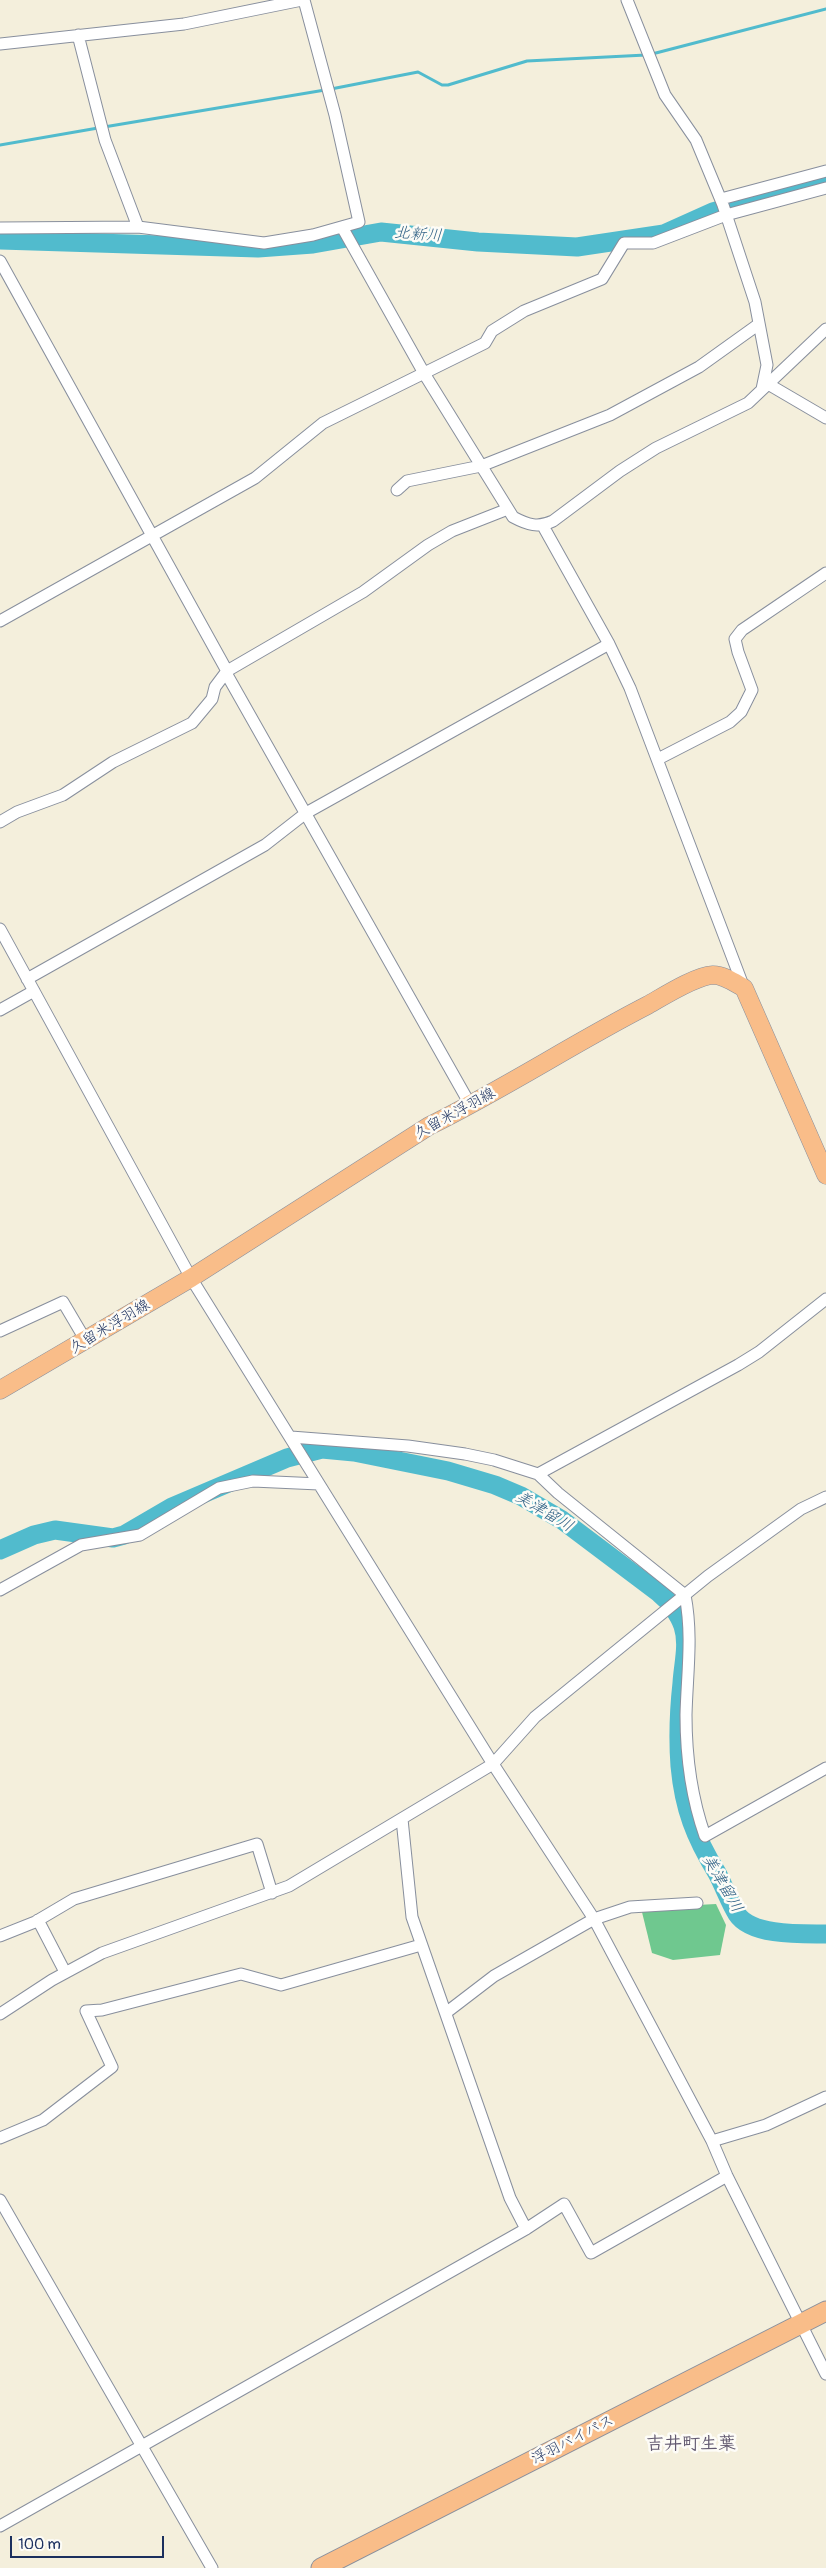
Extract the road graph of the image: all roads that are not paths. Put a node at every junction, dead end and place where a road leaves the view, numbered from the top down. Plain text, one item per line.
1 (303, 0) edge
2 (628, 0) edge
3 (78, 35) junction
4 (0, 44) edge
5 (826, 171) edge
6 (826, 188) edge
7 (723, 206) junction
8 (138, 227) junction
9 (0, 228) edge
10 (343, 230) junction
11 (0, 261) edge
12 (759, 324) junction
13 (826, 329) edge
14 (425, 375) junction
15 (765, 387) junction
16 (826, 418) edge
17 (481, 466) junction
18 (396, 490) dead end
19 (508, 509) junction
20 (542, 526) junction
21 (154, 536) junction
22 (826, 573) edge
23 (0, 621) edge
24 (609, 644) junction
25 (226, 672) junction
26 (658, 759) junction
27 (306, 813) junction
28 (0, 822) edge
29 (0, 929) edge
30 (27, 979) junction
31 (744, 988) junction
32 (34, 991) junction
33 (0, 1010) edge
34 (471, 1106) junction
35 (826, 1175) edge
36 (191, 1278) junction
37 (826, 1299) edge
38 (0, 1331) edge
39 (86, 1341) junction
40 (0, 1390) edge
41 (291, 1437) junction
42 (538, 1474) junction
43 (319, 1484) junction
44 (826, 1497) edge
45 (0, 1590) edge
46 (683, 1597) junction
47 (493, 1764) junction
48 (826, 1768) edge
49 (402, 1819) junction
50 (272, 1893) junction
51 (697, 1903) dead end
52 (594, 1919) junction
53 (38, 1920) junction
54 (0, 1936) edge
55 (421, 1944) junction
56 (65, 1972) junction
57 (447, 2012) junction
58 (0, 2014) edge
59 (826, 2098) edge
60 (0, 2138) edge
61 (712, 2141) junction
62 (727, 2176) junction
63 (0, 2200) edge
64 (12, 2221) junction
65 (0, 2226) edge
66 (526, 2228) junction
67 (826, 2312) edge
68 (801, 2324) junction
69 (826, 2374) edge
70 (141, 2446) junction
71 (0, 2526) edge
72 (212, 2568) edge
73 (321, 2568) edge

1 - 3 street
1 - 10 street
2 - 7 street
3 - 4 street
3 - 8 street
5 - 7 street
6 - 7 street
7 - 12 street
7 - 14 street
8 - 9 street
8 - 10 street
10 - 14 street
11 - 21 street
12 - 15 street
12 - 17 street
13 - 15 street
14 - 17 street
14 - 21 street
15 - 16 street
15 - 20 street
17 - 18 street
17 - 19 street
19 - 20 street
19 - 25 street
20 - 24 street
21 - 23 street
21 - 25 street
22 - 26 street
24 - 26 street
24 - 27 street
25 - 27 street
25 - 28 street
26 - 31 street
27 - 30 street
27 - 34 street
29 - 30 street
30 - 32 street
31 - 34 main road, 久留米浮羽線
31 - 35 main road
32 - 33 street
32 - 36 street
34 - 36 main road, 久留米浮羽線
36 - 39 main road, 久留米浮羽線
36 - 41 street
37 - 42 street
38 - 39 street
39 - 40 main road, 久留米浮羽線
41 - 42 street
41 - 43 street
42 - 46 street
43 - 45 street
43 - 47 street
44 - 46 street
46 - 47 street
46 - 48 street
47 - 49 street
47 - 52 street
49 - 50 street
49 - 55 street
50 - 53 street
50 - 56 street
51 - 52 street
52 - 57 street
52 - 61 street
53 - 54 street
53 - 56 street
55 - 57 street
55 - 60 street
56 - 58 street
57 - 66 street
59 - 61 street
61 - 62 street
62 - 66 street
62 - 68 street
63 - 64 street
64 - 65 street
64 - 70 street
66 - 70 street
67 - 68 highway, 浮羽バイパス
68 - 69 street
68 - 73 highway, 浮羽バイパス
70 - 71 street
70 - 72 street

